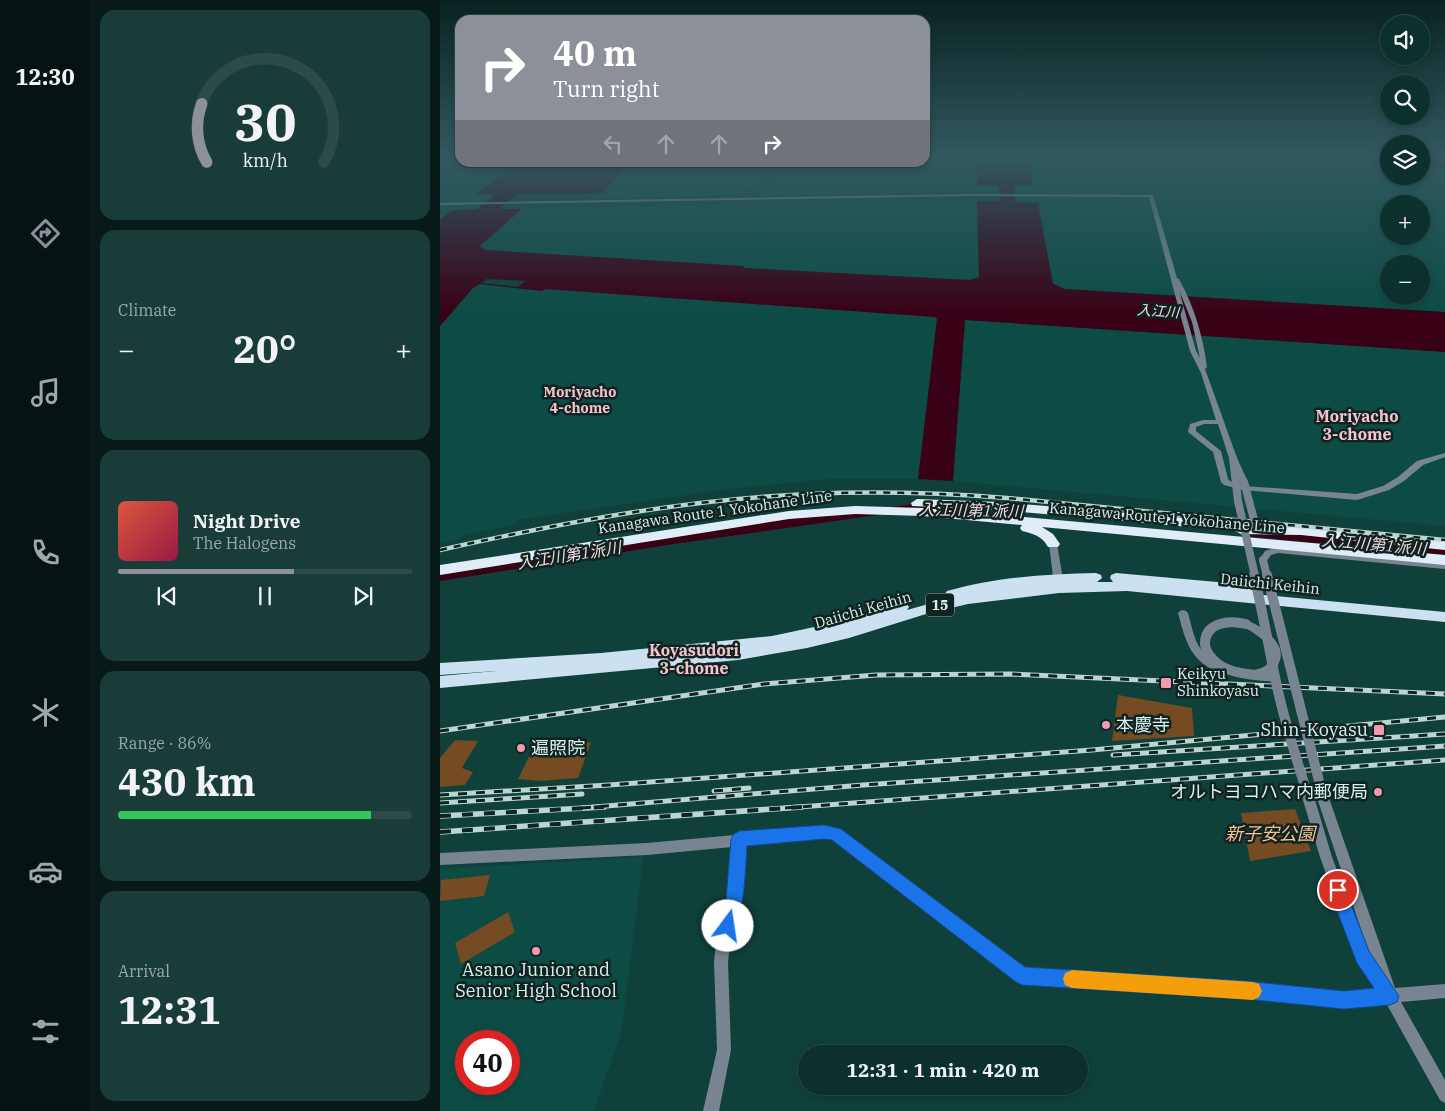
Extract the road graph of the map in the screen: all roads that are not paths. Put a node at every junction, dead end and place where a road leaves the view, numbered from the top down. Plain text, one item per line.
1 (1155, 209) edge
2 (1174, 272) junction
3 (1189, 336) joint
4 (1204, 372) junction
5 (1221, 422) junction
6 (1445, 455) edge
7 (1233, 458) junction
8 (902, 503) junction
9 (789, 515) junction
10 (1244, 527) junction
11 (1027, 528) junction
12 (1202, 529) junction
13 (1069, 532) dead end
14 (1259, 540) junction
15 (1053, 544) joint
16 (1445, 546) edge
17 (1445, 553) edge
18 (1264, 560) junction
19 (1445, 560) edge
20 (440, 562) edge
21 (1445, 566) edge
22 (440, 570) edge
23 (1058, 583) junction
24 (1445, 609) edge
25 (1183, 613) dead end
26 (1445, 617) edge
27 (440, 669) edge
28 (1275, 677) junction
29 (440, 682) edge
30 (1309, 800) joint
31 (1324, 801) joint
32 (739, 839) junction
33 (440, 860) edge
34 (1445, 991) edge
35 (1390, 996) junction
36 (1445, 1095) edge
37 (711, 1111) edge

1 - 2 street
2 - 3 street
2 - 4 street
3 - 4 street
4 - 5 street
5 - 6 street
5 - 7 street
7 - 10 street, bridge
7 - 14 street, bridge
8 - 10 highway
8 - 12 highway, Kanagawa Route 1 Yokohane Line
8 - 20 highway, Kanagawa Route 1 Yokohane Line
9 - 11 highway
9 - 19 highway, Kanagawa Route 1 Yokohane Line
9 - 22 highway, Kanagawa Route 1 Yokohane Line
10 - 28 street, bridge
11 - 13 highway
11 - 15 highway
12 - 16 highway
12 - 17 highway, Kanagawa Route 1 Yokohane Line
14 - 16 highway
14 - 18 street
15 - 23 street
18 - 21 street
18 - 31 street, bridge
23 - 24 highway, Daiichi Keihin / 15
23 - 26 highway, Daiichi Keihin / 15
23 - 27 highway, Daiichi Keihin / 15
23 - 29 highway, Daiichi Keihin / 15
25 - 28 street, bridge
28 - 30 street, bridge
30 - 35 street
31 - 35 street
32 - 33 street
32 - 35 street
32 - 37 street
34 - 35 street
35 - 36 street

